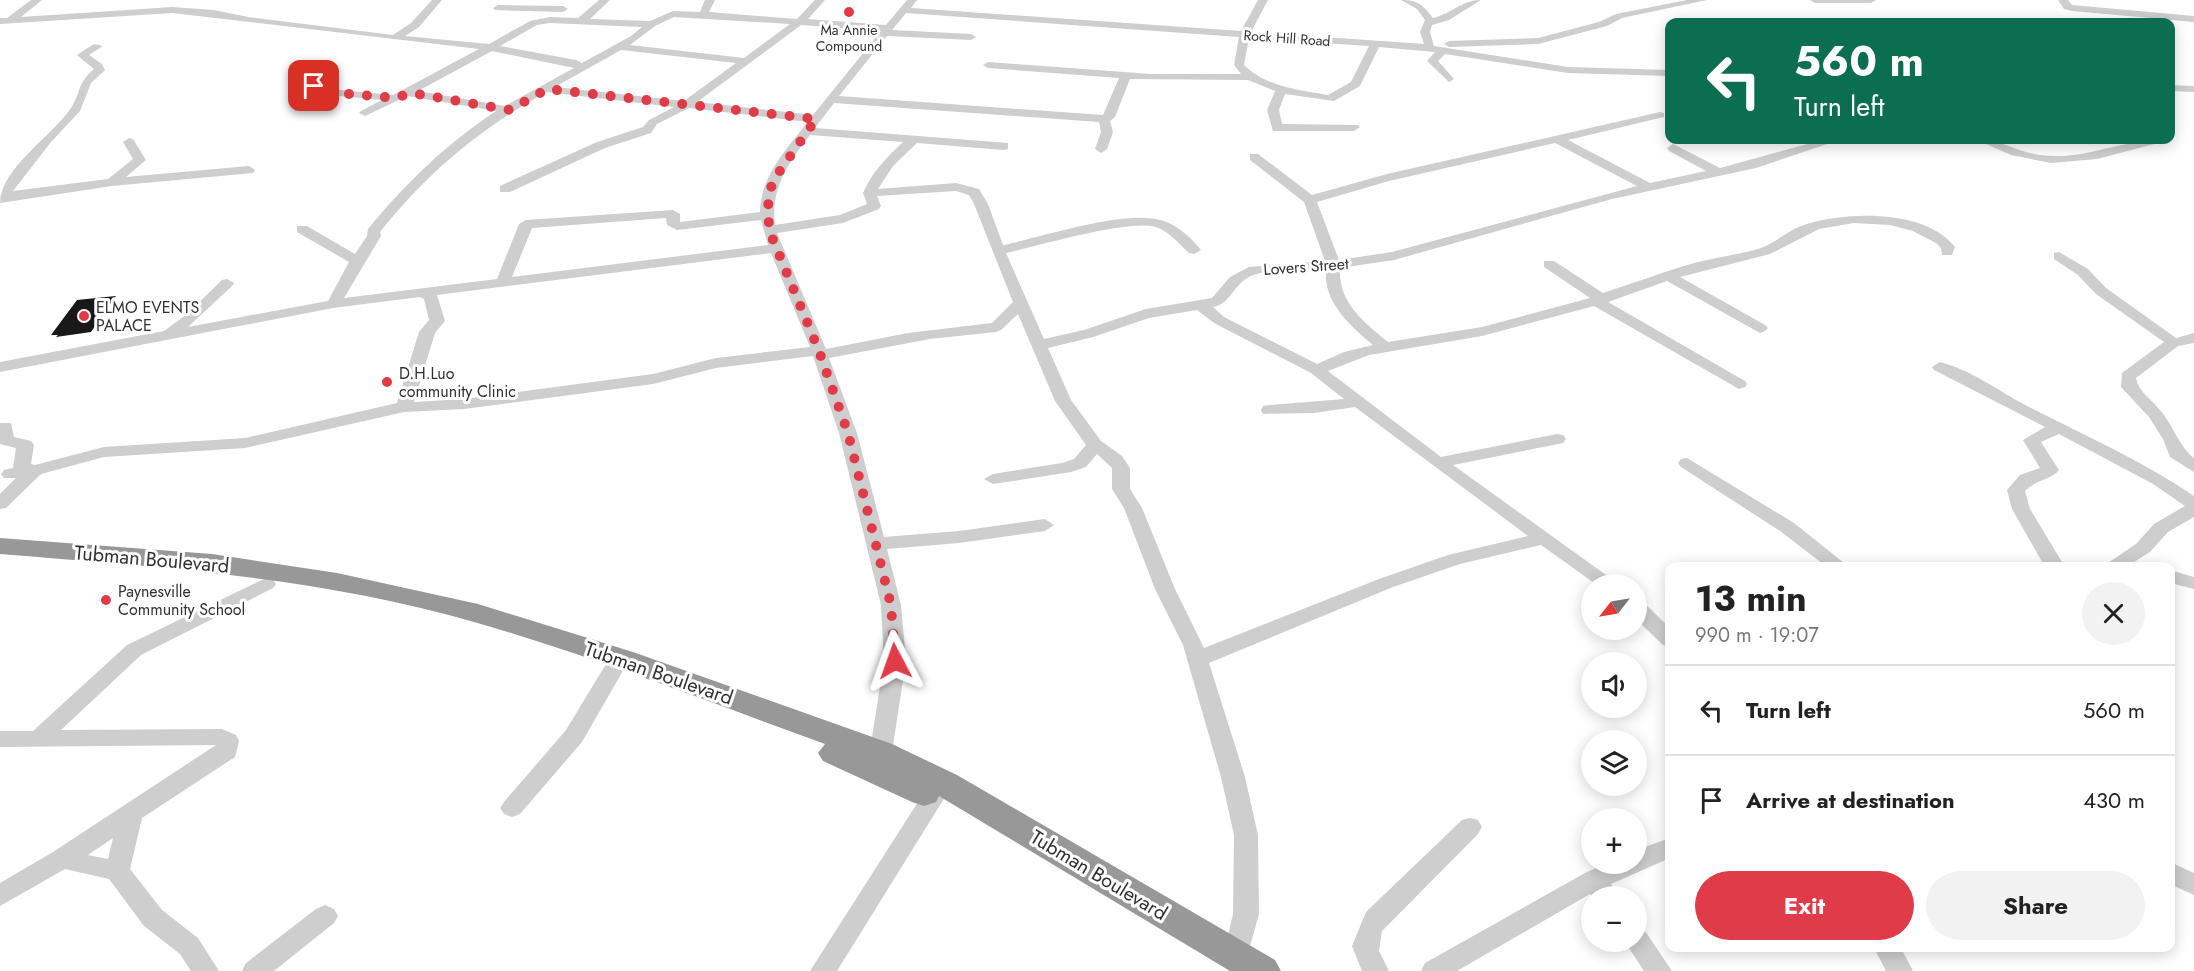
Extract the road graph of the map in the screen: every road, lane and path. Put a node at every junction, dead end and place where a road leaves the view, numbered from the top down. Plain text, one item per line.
1 (37, 0) edge
2 (437, 0) edge
3 (605, 0) edge
4 (710, 0) edge
5 (820, 0) edge
6 (1263, 0) edge
7 (1406, 0) edge
8 (1476, 0) edge
9 (1702, 0) edge
10 (1815, 0) edge
11 (1871, 0) edge
12 (2063, 0) edge
13 (907, 5) edge
14 (498, 8) dead end
15 (595, 9) junction
16 (705, 15) junction
17 (2194, 19) edge
18 (581, 21) junction
19 (1431, 21) junction
20 (4, 22) edge
21 (796, 23) junction
22 (651, 24) junction
23 (887, 30) junction
24 (1245, 35) junction
25 (971, 37) dead end
26 (395, 38) junction
27 (1376, 44) junction
28 (98, 46) dead end
29 (1425, 46) junction
30 (488, 47) junction
31 (619, 47) junction
32 (1443, 50) junction
33 (745, 62) junction
34 (582, 65) junction
35 (988, 65) dead end
36 (1665, 73) edge
37 (1126, 74) junction
38 (1251, 77) junction
39 (1449, 79) dead end
40 (298, 81) dead end
41 (2175, 88) edge
42 (547, 89) junction
43 (2194, 89) edge
44 (1281, 90) junction
45 (406, 93) junction
46 (395, 98) junction
47 (830, 99) junction
48 (687, 105) junction
49 (510, 110) junction
50 (365, 113) dead end
51 (1660, 115) dead end
52 (1104, 119) junction
53 (812, 125) junction
54 (1354, 127) dead end
55 (915, 138) junction
56 (1554, 138) junction
57 (129, 142) dead end
58 (1821, 144) edge
59 (1993, 144) edge
60 (2148, 144) edge
61 (1004, 146) dead end
62 (1101, 148) dead end
63 (1673, 148) dead end
64 (1254, 157) dead end
65 (249, 170) dead end
66 (1719, 173) junction
67 (112, 182) junction
68 (1649, 188) junction
69 (505, 189) dead end
70 (869, 193) junction
71 (1, 198) edge
72 (1310, 200) junction
73 (768, 222) junction
74 (302, 228) dead end
75 (776, 248) junction
76 (998, 250) junction
77 (1194, 250) dead end
78 (1947, 252) dead end
79 (2059, 256) dead end
80 (357, 261) junction
81 (1333, 263) junction
82 (1549, 264) dead end
83 (1668, 276) junction
84 (503, 280) junction
85 (226, 283) dead end
86 (421, 292) junction
87 (1599, 300) junction
88 (1021, 303) junction
89 (333, 304) junction
90 (1202, 306) junction
91 (996, 327) junction
92 (1033, 327) junction
93 (1760, 328) dead end
94 (167, 334) junction
95 (2194, 338) edge
96 (2173, 343) junction
97 (1039, 345) junction
98 (1384, 346) junction
99 (820, 353) junction
100 (0, 367) edge
101 (1940, 367) dead end
102 (1317, 370) junction
103 (1739, 384) dead end
104 (1359, 402) junction
105 (404, 407) junction
106 (1269, 410) dead end
107 (2060, 427) junction
108 (5, 428) dead end
109 (1557, 439) dead end
110 (1095, 445) junction
111 (1438, 463) junction
112 (1687, 463) dead end
113 (2194, 467) edge
114 (35, 470) junction
115 (10, 474) dead end
116 (993, 479) dead end
117 (0, 504) edge
118 (2194, 506) edge
119 (1045, 525) dead end
120 (1545, 538) junction
121 (876, 544) junction
122 (0, 546) edge
123 (0, 559) edge
124 (1832, 562) edge
125 (2052, 562) edge
126 (2125, 562) edge
127 (1595, 574) edge
128 (2175, 577) edge
129 (2194, 583) edge
130 (266, 584) junction
131 (1647, 618) edge
132 (1665, 635) edge
133 (1198, 659) junction
134 (613, 669) junction
135 (0, 739) edge
136 (37, 740) junction
137 (875, 760) junction
138 (933, 797) junction
139 (512, 808) dead end
140 (132, 812) junction
141 (1470, 827) dead end
142 (1665, 848) edge
143 (1647, 856) edge
144 (62, 859) junction
145 (117, 871) junction
146 (1618, 874) edge
147 (2175, 875) edge
148 (2194, 885) edge
149 (1604, 886) edge
150 (0, 896) edge
151 (1581, 898) edge
152 (325, 916) dead end
153 (1645, 952) edge
154 (1889, 952) edge
155 (1242, 966) edge
156 (206, 971) edge
157 (255, 971) edge
158 (823, 971) edge
159 (1376, 971) edge
160 (1434, 971) edge
161 (1659, 971) edge
162 (1900, 971) edge

1 - 20 street
2 - 26 street
3 - 15 street
4 - 16 street
5 - 21 street
6 - 24 street
7 - 19 street
8 - 19 street
9 - 29 street
10 - 11 street
12 - 17 street
13 - 23 street
13 - 24 street, Rock Hill Road
14 - 15 street
15 - 18 street
16 - 21 street
16 - 22 street
18 - 22 street
18 - 30 street
19 - 29 street
20 - 26 street
21 - 23 street
21 - 33 street
22 - 31 street
23 - 25 street
23 - 47 street
24 - 27 street, Rock Hill Road
24 - 38 street
26 - 30 street
27 - 29 street, Rock Hill Road
27 - 44 street
28 - 71 street
29 - 32 street, Rock Hill Road
30 - 34 street
30 - 45 street
31 - 33 street
31 - 34 street
32 - 36 street, Rock Hill Road
32 - 39 street
33 - 48 street
34 - 42 street
35 - 37 street
37 - 38 street
37 - 52 street
38 - 44 street
40 - 46 street
41 - 43 street
42 - 48 street
42 - 49 street
44 - 54 street
45 - 46 street
45 - 49 street
46 - 50 street
47 - 52 street
47 - 53 street
48 - 53 street
48 - 69 street
49 - 80 street
51 - 56 street
52 - 62 street
53 - 55 street
53 - 73 street
55 - 61 street
55 - 70 street
56 - 68 street
56 - 72 street
57 - 67 street
58 - 66 street, Lovers Street
59 - 60 street
63 - 66 street
64 - 72 street
65 - 67 street
66 - 68 street, Lovers Street
67 - 71 street
68 - 81 street, Lovers Street
70 - 73 street
70 - 76 street
72 - 81 street
73 - 75 street
73 - 84 street
74 - 80 street
75 - 84 street
75 - 99 street
76 - 77 street
76 - 88 street
78 - 83 street
79 - 96 street
80 - 89 street
81 - 90 street, Lovers Street
81 - 98 street
82 - 87 street
83 - 87 street
83 - 93 street
84 - 86 street
85 - 94 street
86 - 89 street
86 - 105 street
87 - 98 street
87 - 103 street
88 - 91 street
88 - 92 street
89 - 94 street
90 - 97 street
90 - 102 street
91 - 92 street
91 - 99 street
92 - 97 street
94 - 100 street
95 - 96 street
96 - 113 street
97 - 110 street
98 - 102 street
99 - 105 street
99 - 121 street
101 - 107 street
102 - 104 street
104 - 106 street
104 - 111 street
105 - 114 street
107 - 118 street
107 - 125 street
108 - 114 street
109 - 111 street
110 - 116 street
110 - 133 street
111 - 120 street
112 - 124 street
114 - 115 street
114 - 117 street
118 - 126 street
119 - 121 street
120 - 127 street
120 - 133 street
121 - 137 street
122 - 137 highway, Tubman Boulevard
123 - 130 highway, Tubman Boulevard
128 - 129 street
130 - 134 highway, Tubman Boulevard
130 - 136 street
131 - 132 street
133 - 155 street
134 - 137 highway, Tubman Boulevard
134 - 139 street
135 - 136 street
136 - 140 street
137 - 138 highway, Tubman Boulevard
137 - 155 highway, Tubman Boulevard
138 - 155 highway, Tubman Boulevard
138 - 158 street
140 - 144 street
140 - 145 street
141 - 159 street
142 - 143 street
144 - 145 street
144 - 150 street
145 - 156 street
146 - 149 street
147 - 148 street
151 - 160 street
152 - 157 street
153 - 161 street
154 - 162 street

